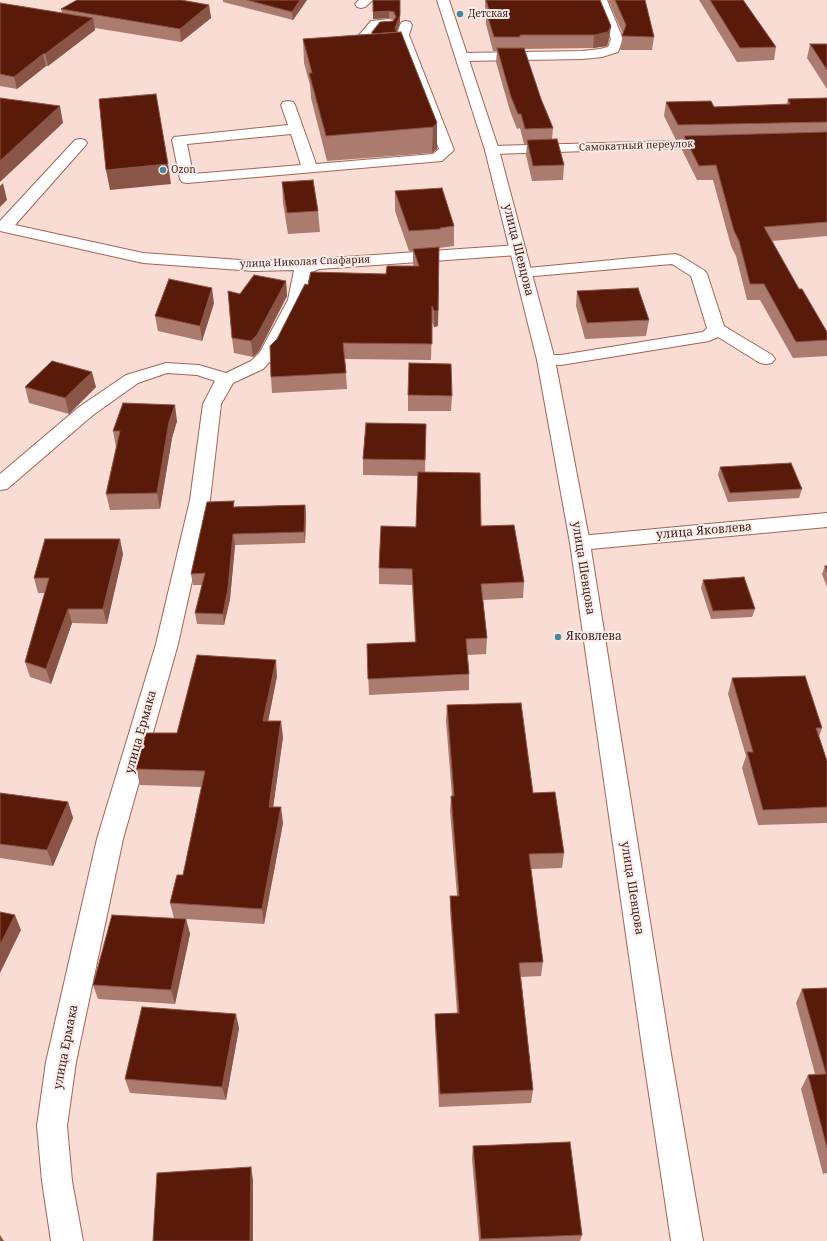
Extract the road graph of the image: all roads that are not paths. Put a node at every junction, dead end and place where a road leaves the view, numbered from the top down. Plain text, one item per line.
1 (443, 0) edge
2 (601, 0) edge
3 (390, 23) edge
4 (406, 25) dead end
5 (328, 47) edge
6 (463, 56) junction
7 (288, 105) dead end
8 (296, 129) junction
9 (80, 143) dead end
10 (723, 144) edge
11 (492, 150) junction
12 (310, 169) junction
13 (2, 227) edge
14 (518, 250) junction
15 (316, 264) junction
16 (523, 272) junction
17 (716, 329) junction
18 (766, 359) dead end
19 (546, 360) junction
20 (227, 379) junction
21 (0, 484) edge
22 (827, 520) edge
23 (580, 543) junction
24 (67, 1241) edge
25 (687, 1241) edge

1 - 6 street, улица Шевцова
2 - 6 street
3 - 5 street
4 - 12 street
6 - 11 street, улица Шевцова
7 - 8 street
8 - 12 street
8 - 12 street
9 - 13 street
10 - 11 street, Самокатный переулок
11 - 14 street, улица Шевцова
13 - 15 street, улица Николая Спафария
14 - 15 street, улица Николая Спафария
14 - 16 street, улица Шевцова
15 - 20 street
16 - 17 street
16 - 19 street, улица Шевцова
17 - 18 street
17 - 19 street
19 - 23 street, улица Шевцова
20 - 21 street
20 - 24 street, улица Ермака
22 - 23 street, улица Яковлева
23 - 25 street, улица Шевцова

